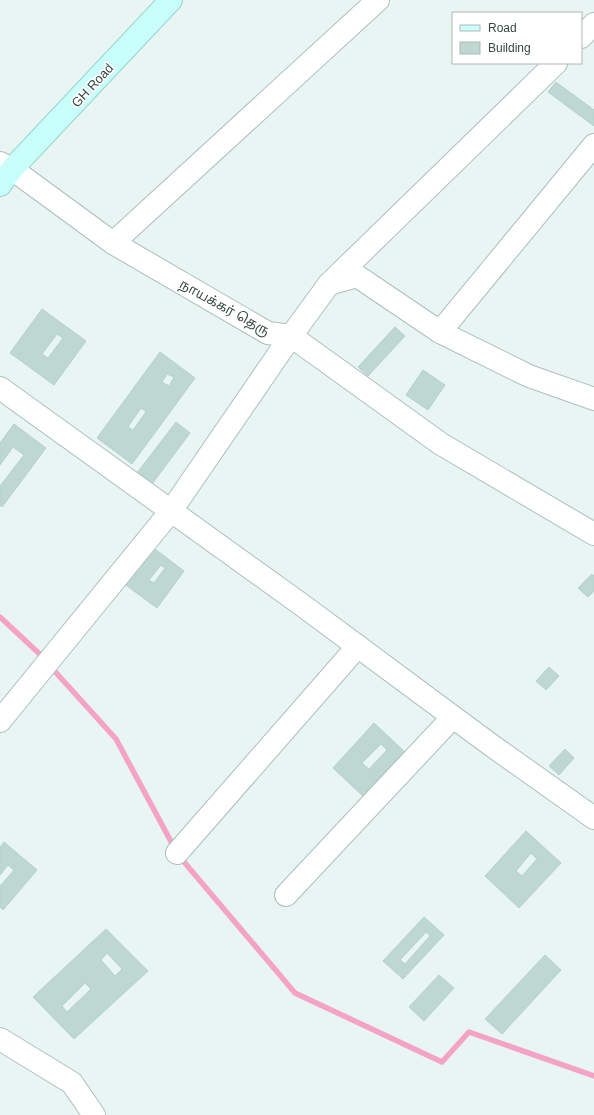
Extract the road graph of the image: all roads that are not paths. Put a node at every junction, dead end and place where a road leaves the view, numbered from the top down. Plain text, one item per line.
1 (171, 0) edge
2 (378, 0) edge
3 (594, 24) edge
4 (582, 36) edge
5 (555, 64) edge
6 (594, 145) edge
7 (4, 172) edge
8 (113, 243) junction
9 (329, 284) junction
10 (440, 332) junction
11 (291, 336) junction
12 (0, 388) edge
13 (594, 399) edge
14 (172, 511) junction
15 (594, 534) edge
16 (358, 646) junction
17 (453, 717) junction
18 (0, 721) edge
19 (594, 818) edge
20 (176, 853) dead end
21 (286, 895) dead end
22 (0, 1039) edge
23 (94, 1115) edge

1 - 7 main road, GH Road
2 - 8 street
3 - 4 street
5 - 9 street
6 - 10 street
7 - 8 street, நாயக்கர் தெரு
8 - 11 street, நாயக்கர் தெரு
9 - 10 street
9 - 11 street
10 - 13 street
11 - 14 street
11 - 15 street
12 - 14 street
14 - 16 street
14 - 18 street
16 - 17 street
16 - 20 street
17 - 19 street
17 - 21 street
22 - 23 street

